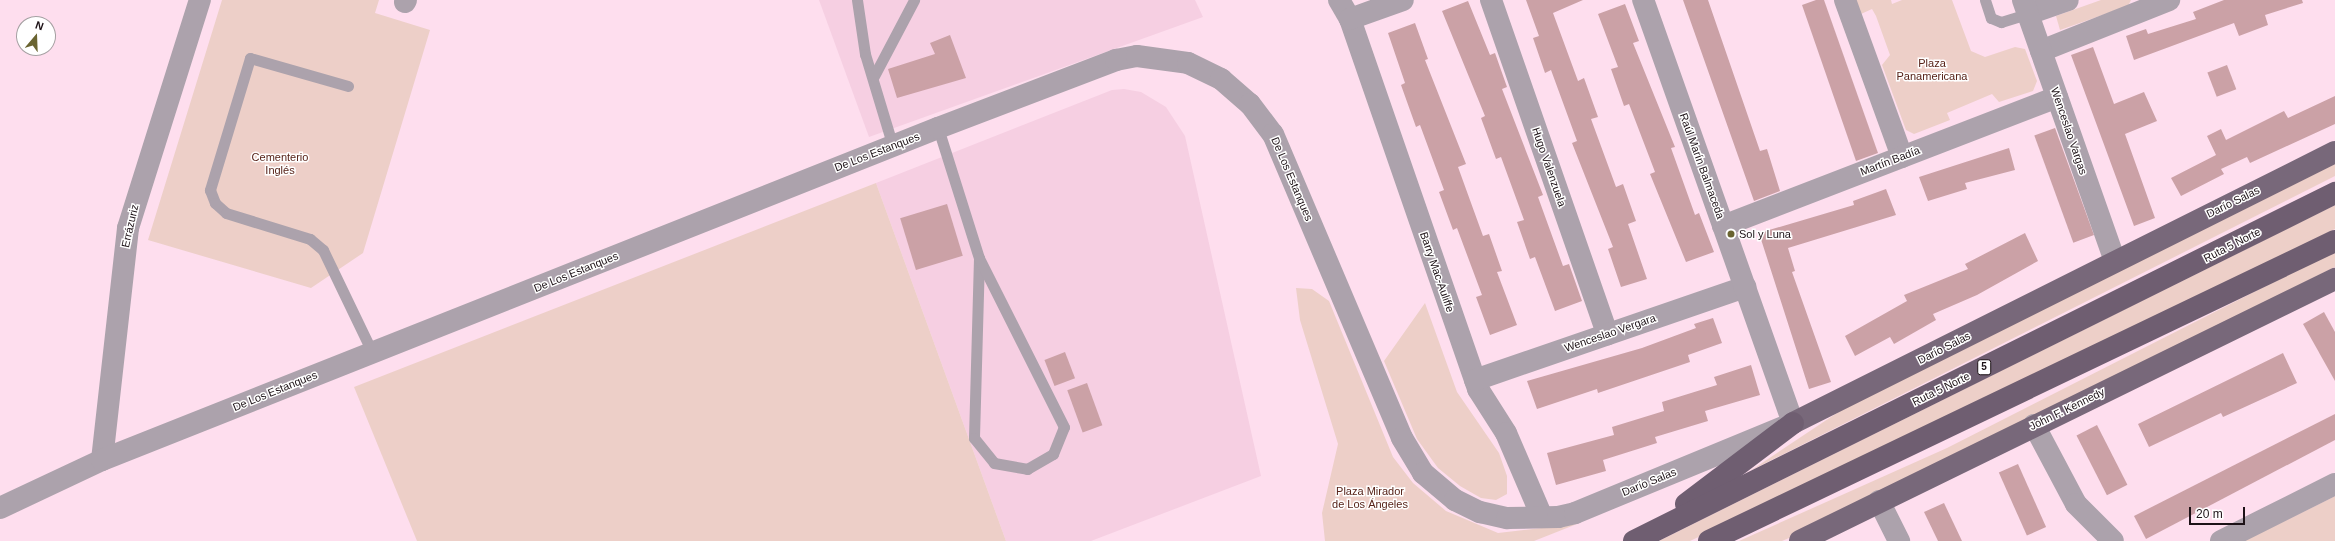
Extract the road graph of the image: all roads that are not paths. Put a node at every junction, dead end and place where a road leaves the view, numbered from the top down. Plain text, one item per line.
1 (200, 0) edge
2 (857, 0) edge
3 (914, 0) edge
4 (1339, 0) edge
5 (1403, 0) edge
6 (1490, 0) edge
7 (1643, 0) edge
8 (1845, 0) edge
9 (1985, 0) edge
10 (2068, 0) edge
11 (2169, 0) edge
12 (2146, 4) edge
13 (2026, 7) edge
14 (1350, 19) junction
15 (2041, 50) junction
16 (874, 76) junction
17 (348, 86) dead end
18 (2057, 97) junction
19 (938, 128) junction
20 (893, 147) junction
21 (2335, 152) edge
22 (1902, 157) junction
23 (2335, 193) edge
24 (1723, 226) junction
25 (2335, 241) edge
26 (979, 258) junction
27 (2115, 261) junction
28 (2335, 279) edge
29 (1745, 287) junction
30 (1607, 334) junction
31 (372, 352) junction
32 (1475, 380) junction
33 (1793, 423) junction
34 (2034, 425) junction
35 (102, 460) junction
36 (2335, 484) edge
37 (1879, 501) junction
38 (0, 508) edge
39 (1542, 517) junction
40 (1633, 541) edge
41 (1709, 541) edge
42 (1800, 541) edge
43 (1899, 541) edge
44 (2113, 541) edge
45 (2221, 541) edge

1 - 35 street, Errázuriz
2 - 16 lane
3 - 16 lane
4 - 14 street, Barry Mac-Auliffe
5 - 14 street
6 - 30 street, Hugo Valenzuela
7 - 24 street, Raúl Marín Balmaceda
8 - 22 street
9 - 13 lane
10 - 13 street
11 - 12 street
12 - 15 street
13 - 15 street, Wenceslao Vargas
14 - 32 street, Barry Mac-Auliffe
15 - 18 street, Wenceslao Vargas
16 - 20 lane
17 - 31 lane
18 - 22 street, Martín Badía
18 - 27 street, Wenceslao Vargas
19 - 20 street, De Los Estanques
19 - 26 lane
19 - 39 street, De Los Estanques
20 - 31 street, De Los Estanques
21 - 27 main road, Darío Salas
22 - 24 street, Martín Badía
23 - 40 highway, Ruta 5 Norte / 5
24 - 29 street, Raúl Marín Balmaceda
25 - 41 highway
26 - 26 lane
27 - 33 main road, Darío Salas
28 - 34 main road, John F. Kennedy
29 - 30 street, Wenceslao Vergara
29 - 33 street, Raúl Marín Balmaceda
30 - 32 street, Wenceslao Vergara
31 - 35 street, De Los Estanques
32 - 39 street, Barry Mac-Auliffe
33 - 39 street, Darío Salas
33 - 40 highway
34 - 37 main road, John F. Kennedy
34 - 44 street
35 - 38 street, De Los Estanques
36 - 45 street
37 - 42 main road, John F. Kennedy
37 - 43 street

